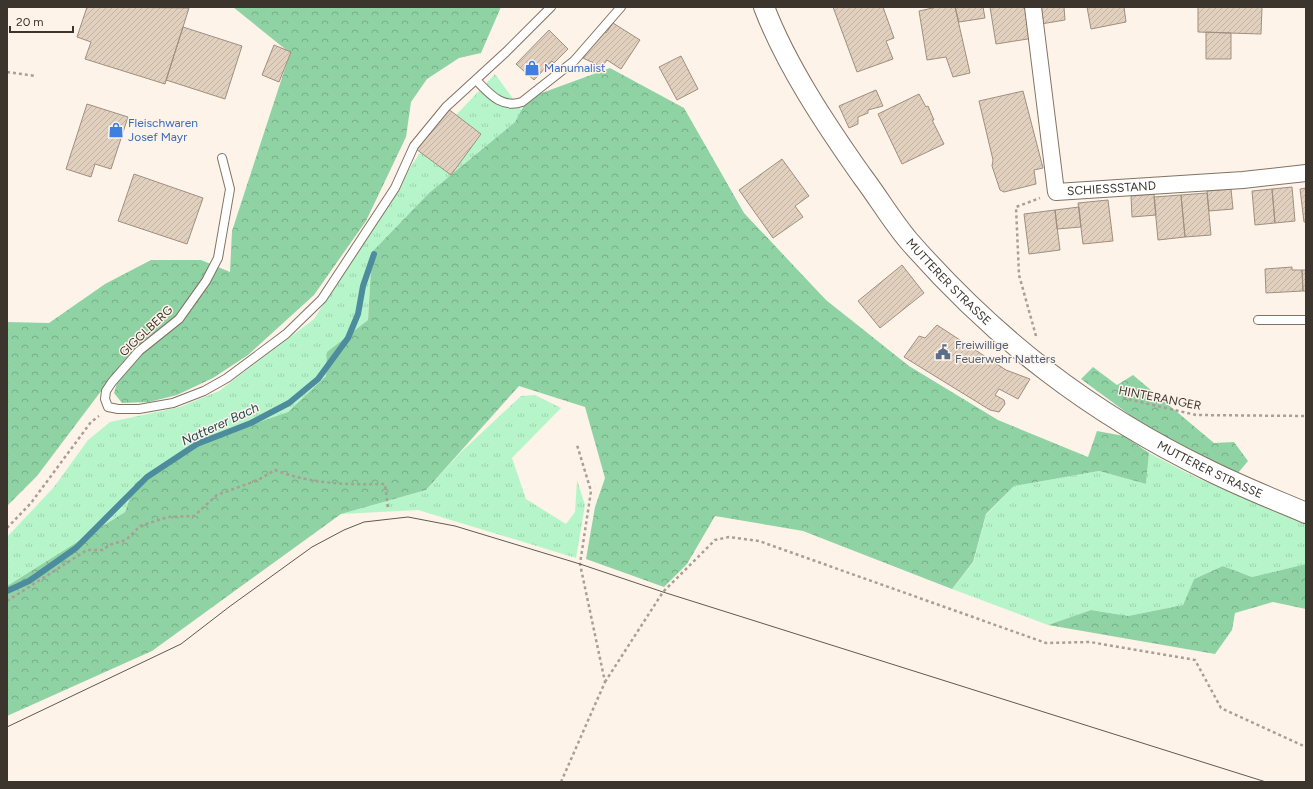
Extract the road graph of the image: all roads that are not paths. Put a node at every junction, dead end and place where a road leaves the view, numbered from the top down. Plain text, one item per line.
1 (550, 7) edge
2 (621, 7) edge
3 (764, 7) edge
4 (1033, 7) edge
5 (476, 80) junction
6 (222, 158) dead end
7 (1306, 173) edge
8 (1258, 320) dead end
9 (1306, 320) edge
10 (1306, 513) edge

1 - 5 lane
2 - 5 lane
3 - 10 street, MUTTERER STRASSE
4 - 7 street, SCHIESSSTAND
5 - 6 lane, GIGGLBERG
8 - 9 lane

